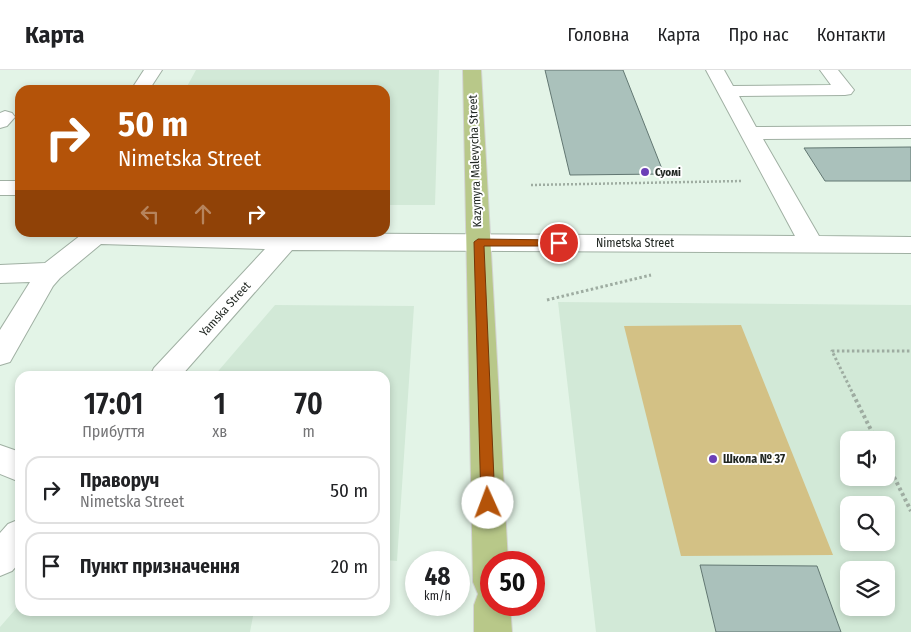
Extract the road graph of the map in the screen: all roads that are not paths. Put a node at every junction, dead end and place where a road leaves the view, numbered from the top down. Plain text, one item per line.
1 (153, 70) edge
2 (472, 70) edge
3 (715, 70) edge
4 (829, 70) edge
5 (143, 85) edge
6 (726, 91) junction
7 (911, 132) edge
8 (750, 133) junction
9 (0, 188) edge
10 (15, 188) edge
11 (91, 237) edge
12 (290, 237) edge
13 (478, 242) junction
14 (811, 244) junction
15 (911, 245) edge
16 (51, 272) junction
17 (0, 274) edge
18 (0, 354) edge
19 (169, 371) edge
20 (0, 459) edge
21 (15, 465) edge
22 (15, 542) edge
23 (490, 551) edge
24 (0, 559) edge
25 (492, 616) edge
26 (493, 632) edge

1 - 5 street
2 - 13 main road, Kazymyra Malevycha Street
3 - 6 street
4 - 6 street
6 - 8 street
7 - 8 street
8 - 14 street
9 - 10 street
11 - 16 street
12 - 13 street, Nimetska Street
12 - 19 street, Yamska Street
13 - 14 street, Nimetska Street
13 - 23 main road, Kazymyra Malevycha Street
14 - 15 street, Nimetska Street
16 - 17 street
16 - 18 street
20 - 21 street
22 - 24 street
25 - 26 main road

